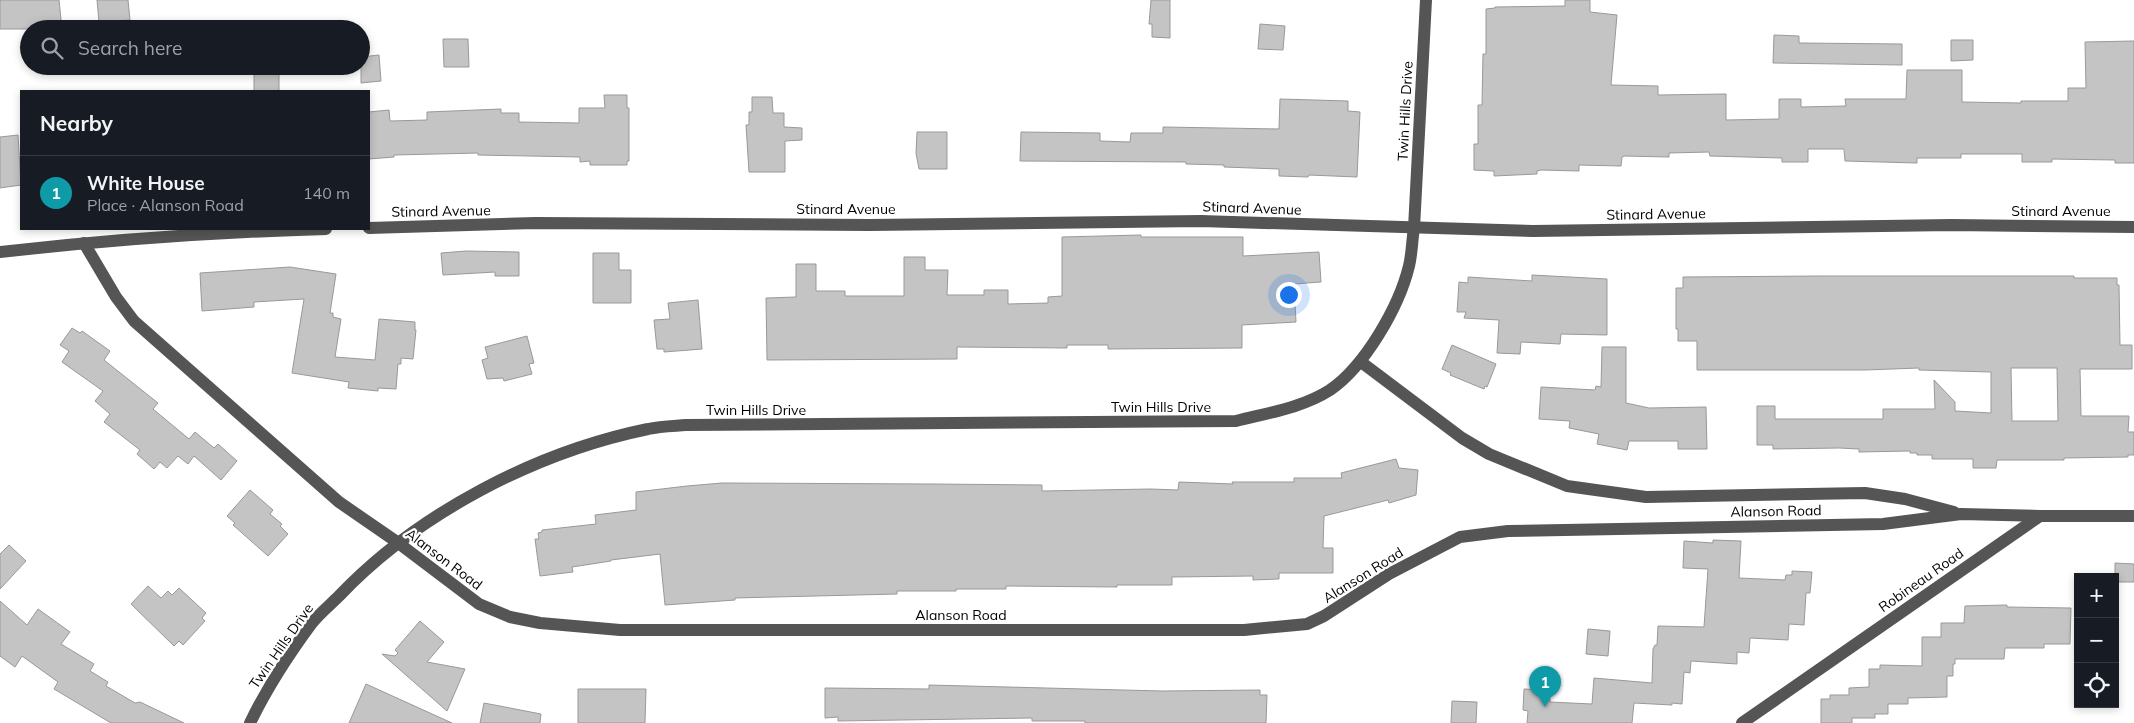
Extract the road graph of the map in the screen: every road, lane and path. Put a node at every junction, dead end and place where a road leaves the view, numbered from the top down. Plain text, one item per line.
1 (1426, 0) edge
2 (2134, 227) edge
3 (370, 228) edge
4 (1414, 228) junction
5 (260, 230) edge
6 (84, 243) junction
7 (0, 252) edge
8 (1360, 362) junction
9 (1961, 514) junction
10 (2040, 516) junction
11 (2134, 516) edge
12 (397, 542) junction
13 (250, 723) edge
14 (1742, 723) edge

1 - 4 street, Twin Hills Drive
2 - 4 street, Stinard Avenue
3 - 4 street, Stinard Avenue
4 - 8 street, Twin Hills Drive
5 - 6 street
6 - 7 street
6 - 12 street, Alanson Road
8 - 9 street, Alanson Road
8 - 12 street, Twin Hills Drive
9 - 10 street, Alanson Road
9 - 12 street, Alanson Road
10 - 11 street
10 - 14 street, Robineau Road
12 - 13 street, Twin Hills Drive

